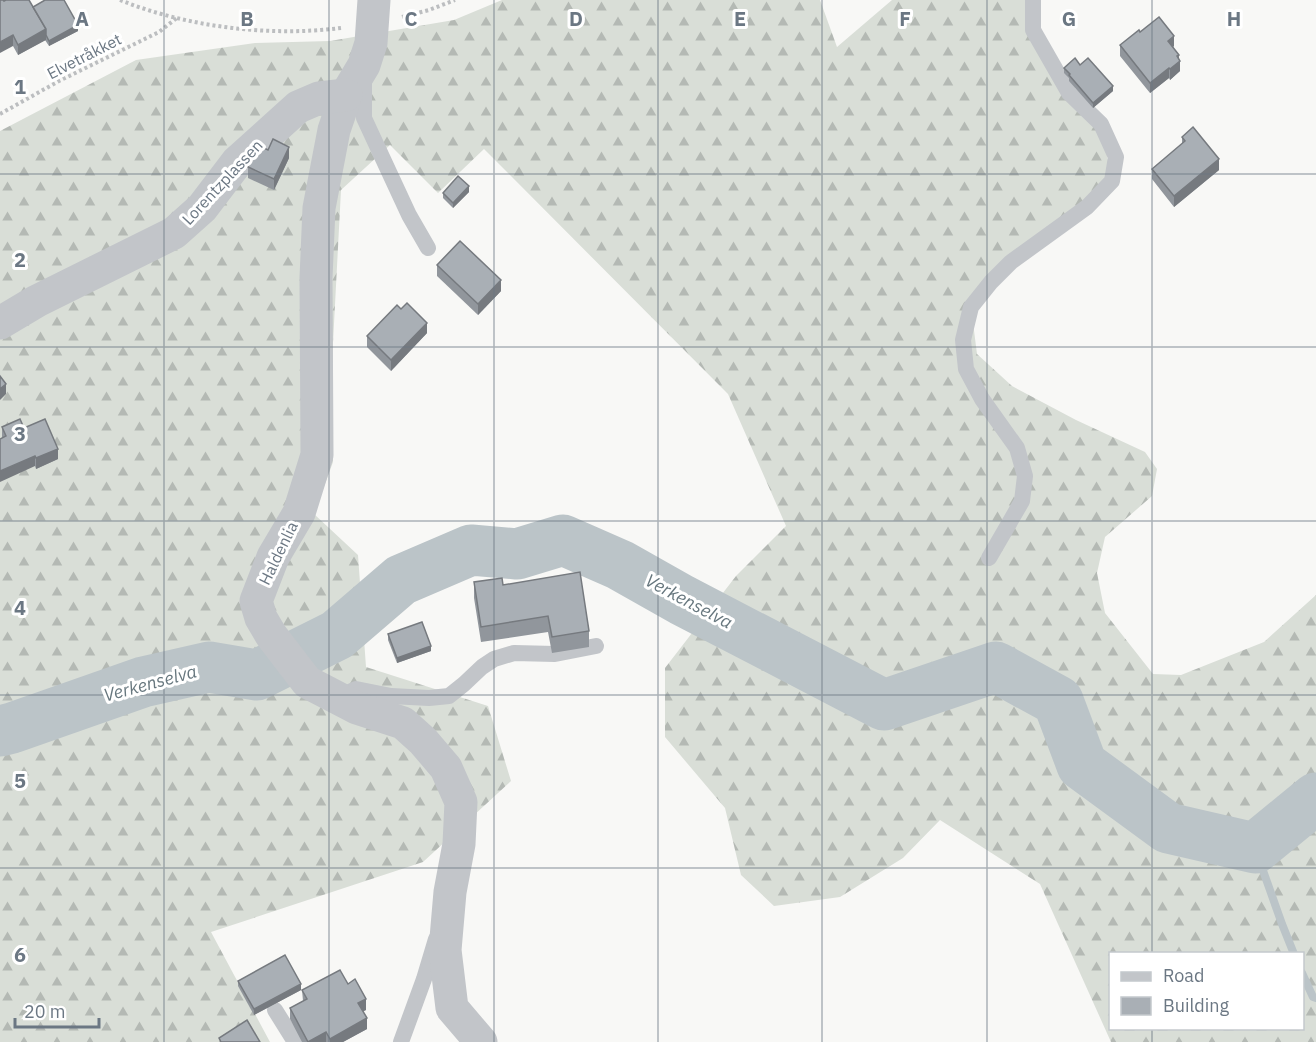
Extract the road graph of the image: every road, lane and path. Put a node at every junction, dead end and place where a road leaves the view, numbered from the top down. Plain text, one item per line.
1 (120, 0) edge
2 (455, 0) edge
3 (1033, 0) edge
4 (373, 11) edge
5 (178, 18) junction
6 (364, 65) junction
7 (346, 95) junction
8 (0, 114) edge
9 (428, 248) dead end
10 (0, 323) edge
11 (989, 558) dead end
12 (596, 646) dead end
13 (338, 698) junction
14 (450, 892) junction
15 (275, 1010) dead end
16 (295, 1042) edge
17 (401, 1042) edge
18 (482, 1042) edge

1 - 5 path
2 - 4 path
3 - 11 lane
4 - 5 path
4 - 6 street, Haldenlia
5 - 8 path, Elvetråkket
6 - 7 street, Haldenlia
6 - 9 lane
7 - 10 street, Lorentzplassen
7 - 13 street, Haldenlia
12 - 13 lane
13 - 14 street, Haldenlia
14 - 17 lane
14 - 18 street, Haldenlia
15 - 16 lane

